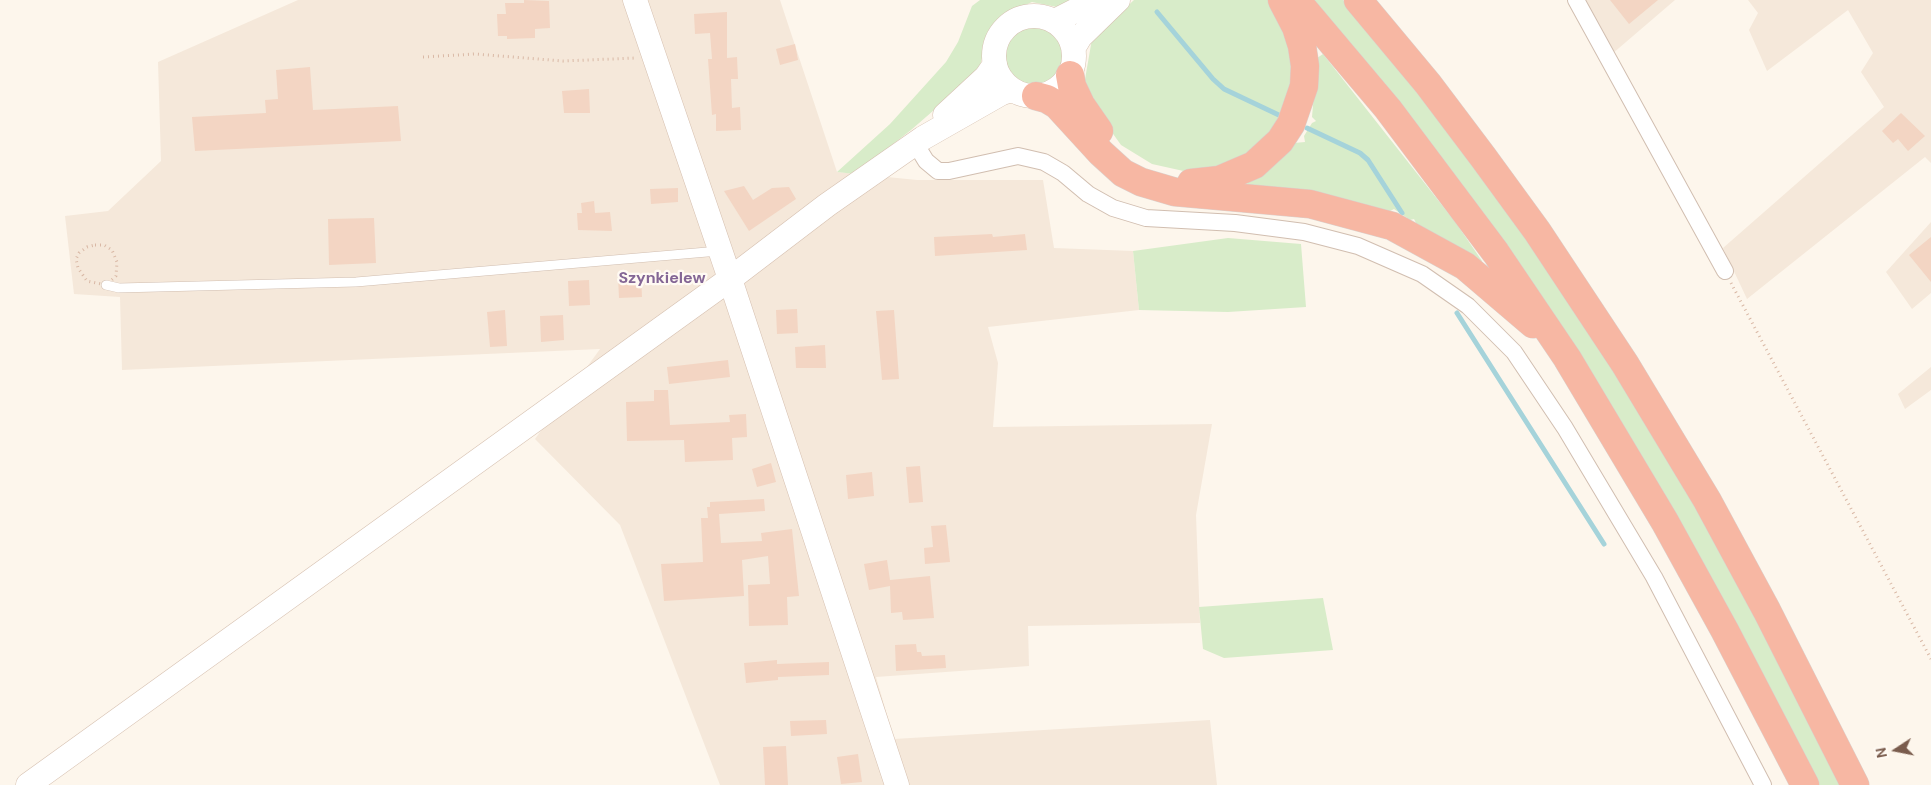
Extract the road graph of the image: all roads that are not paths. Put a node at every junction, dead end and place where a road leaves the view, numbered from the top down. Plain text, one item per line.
1 (635, 0) edge
2 (1096, 0) edge
3 (1118, 0) edge
4 (1282, 0) edge
5 (1296, 0) edge
6 (1358, 0) edge
7 (1576, 0) edge
8 (1055, 21) junction
9 (1074, 47) junction
10 (995, 64) junction
11 (1070, 75) junction
12 (1024, 93) junction
13 (919, 141) junction
14 (719, 251) junction
15 (1725, 271) road end
16 (730, 279) junction
17 (106, 285) road end
18 (1568, 358) junction
19 (28, 785) edge
20 (897, 785) edge
21 (1763, 785) edge
22 (1805, 785) edge
23 (1855, 785) edge

1 - 14 main road
2 - 8 main road
3 - 9 main road
4 - 11 highway
5 - 18 highway
6 - 23 highway
7 - 15 street
8 - 9 main road
8 - 10 main road
9 - 11 main road
10 - 12 main road
10 - 13 main road
11 - 12 main road
12 - 13 main road
12 - 18 highway
13 - 16 main road
13 - 21 street
14 - 16 main road
14 - 17 lane
16 - 19 main road
16 - 20 main road
18 - 22 highway

